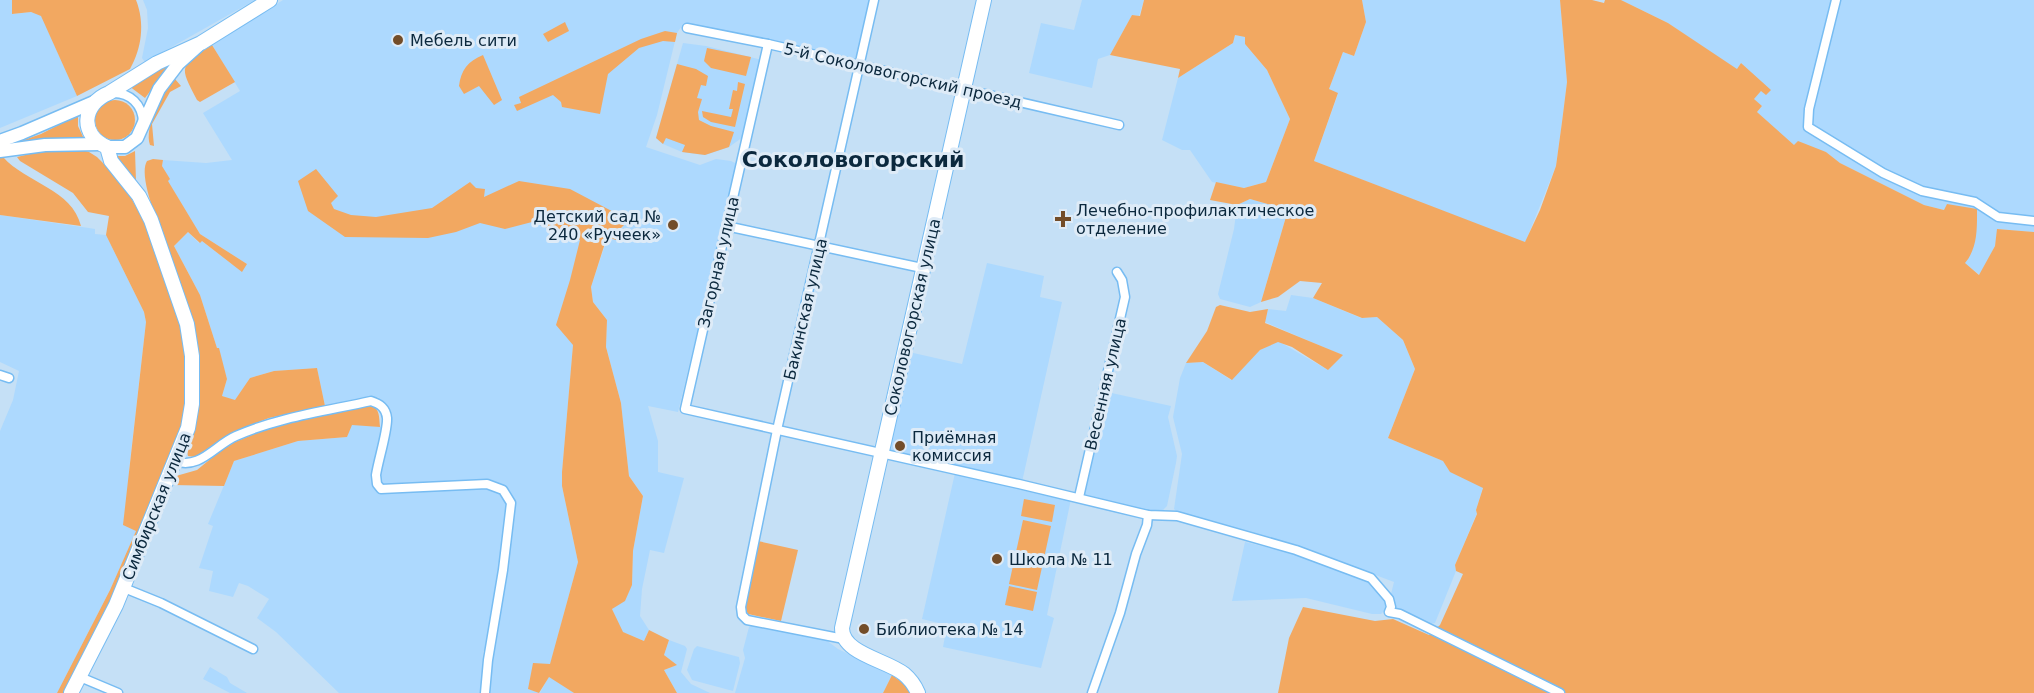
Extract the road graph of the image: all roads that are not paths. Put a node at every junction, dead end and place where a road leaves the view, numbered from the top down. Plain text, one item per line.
1 (270, 0) edge
2 (874, 0) edge
3 (984, 0) edge
4 (1836, 0) edge
5 (687, 28) dead end
6 (201, 43) junction
7 (768, 44) junction
8 (860, 66) junction
9 (964, 89) junction
10 (109, 93) junction
11 (94, 102) junction
12 (143, 124) junction
13 (1119, 125) dead end
14 (0, 141) edge
15 (104, 146) junction
16 (0, 151) edge
17 (2034, 221) edge
18 (726, 226) junction
19 (819, 246) junction
20 (922, 268) junction
21 (1117, 272) dead end
22 (777, 430) junction
23 (881, 454) junction
24 (175, 461) junction
25 (1079, 497) junction
26 (1148, 515) junction
27 (124, 588) junction
28 (843, 637) junction
29 (253, 649) dead end
30 (80, 677) junction
31 (71, 693) edge
32 (118, 693) edge
33 (485, 693) edge
34 (918, 693) edge
35 (1092, 693) edge
36 (1560, 693) edge

1 - 6 main road
2 - 8 street, Бакинская улица
3 - 9 main road, Соколовогорская улица
4 - 17 street
5 - 7 street, 5-й Соколовогорский проезд
6 - 10 main road
6 - 12 main road
7 - 8 street, 5-й Соколовогорский проезд
7 - 18 street, Загорная улица
8 - 9 street, 5-й Соколовогорский проезд
8 - 19 street, Бакинская улица
9 - 13 street, 5-й Соколовогорский проезд
9 - 20 main road, Соколовогорская улица
10 - 11 main road
10 - 12 street
11 - 14 main road
11 - 15 main road
12 - 15 main road
15 - 16 main road
15 - 24 main road, Симбирская улица
18 - 19 street
18 - 22 street, Загорная улица
19 - 20 street
19 - 22 street, Бакинская улица
20 - 23 main road, Соколовогорская улица
21 - 25 street, Весенняя улица
22 - 23 street
22 - 28 street, Бакинская улица
23 - 25 street
23 - 28 main road, Соколовогорская улица
24 - 27 main road, Симбирская улица
24 - 33 street
25 - 26 street
26 - 35 street
26 - 36 street
27 - 29 street
27 - 30 main road, Симбирская улица
28 - 34 main road
30 - 31 main road, Симбирская улица
30 - 32 street

